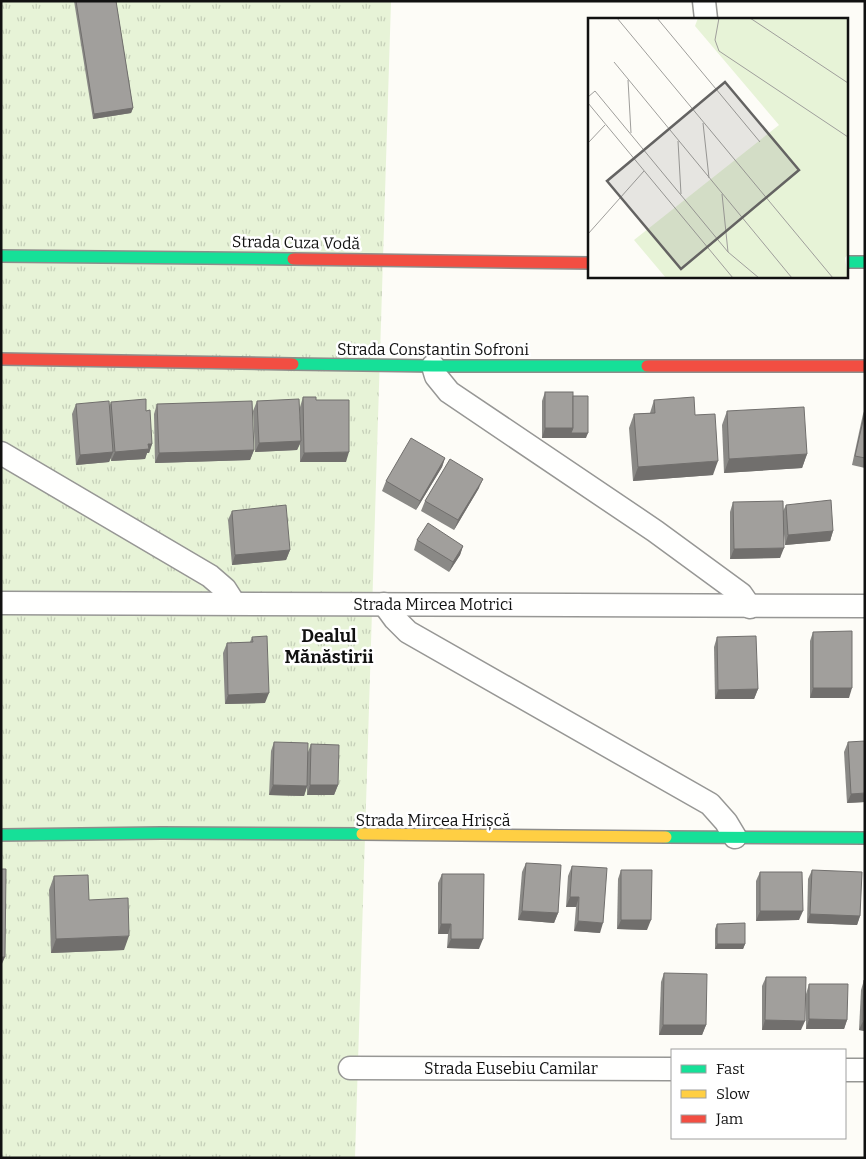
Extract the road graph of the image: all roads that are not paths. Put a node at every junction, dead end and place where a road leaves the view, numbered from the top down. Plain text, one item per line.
1 (704, 1) edge
2 (706, 18) edge
3 (1, 256) edge
4 (588, 262) edge
5 (848, 262) edge
6 (865, 262) edge
7 (1, 360) edge
8 (432, 366) junction
9 (865, 366) edge
10 (1, 453) edge
11 (1, 603) edge
12 (234, 603) junction
13 (384, 604) junction
14 (750, 606) junction
15 (865, 606) edge
16 (1, 835) edge
17 (735, 837) junction
18 (865, 838) edge
19 (350, 1068) dead end
20 (671, 1069) edge
21 (846, 1070) edge
22 (865, 1070) edge

1 - 2 street
3 - 4 main road, Strada Cuza Vodă
5 - 6 main road
7 - 8 main road, Strada Constantin Sofroni
8 - 9 main road, Strada Constantin Sofroni
8 - 14 street
10 - 12 street
11 - 12 street, Strada Mircea Motrici
12 - 13 street, Strada Mircea Motrici
13 - 14 street, Strada Mircea Motrici
13 - 17 street
14 - 15 street, Strada Mircea Motrici
16 - 17 main road, Strada Mircea Hrișcă
17 - 18 main road, Strada Mircea Hrișcă
19 - 20 street, Strada Eusebiu Camilar
21 - 22 street

